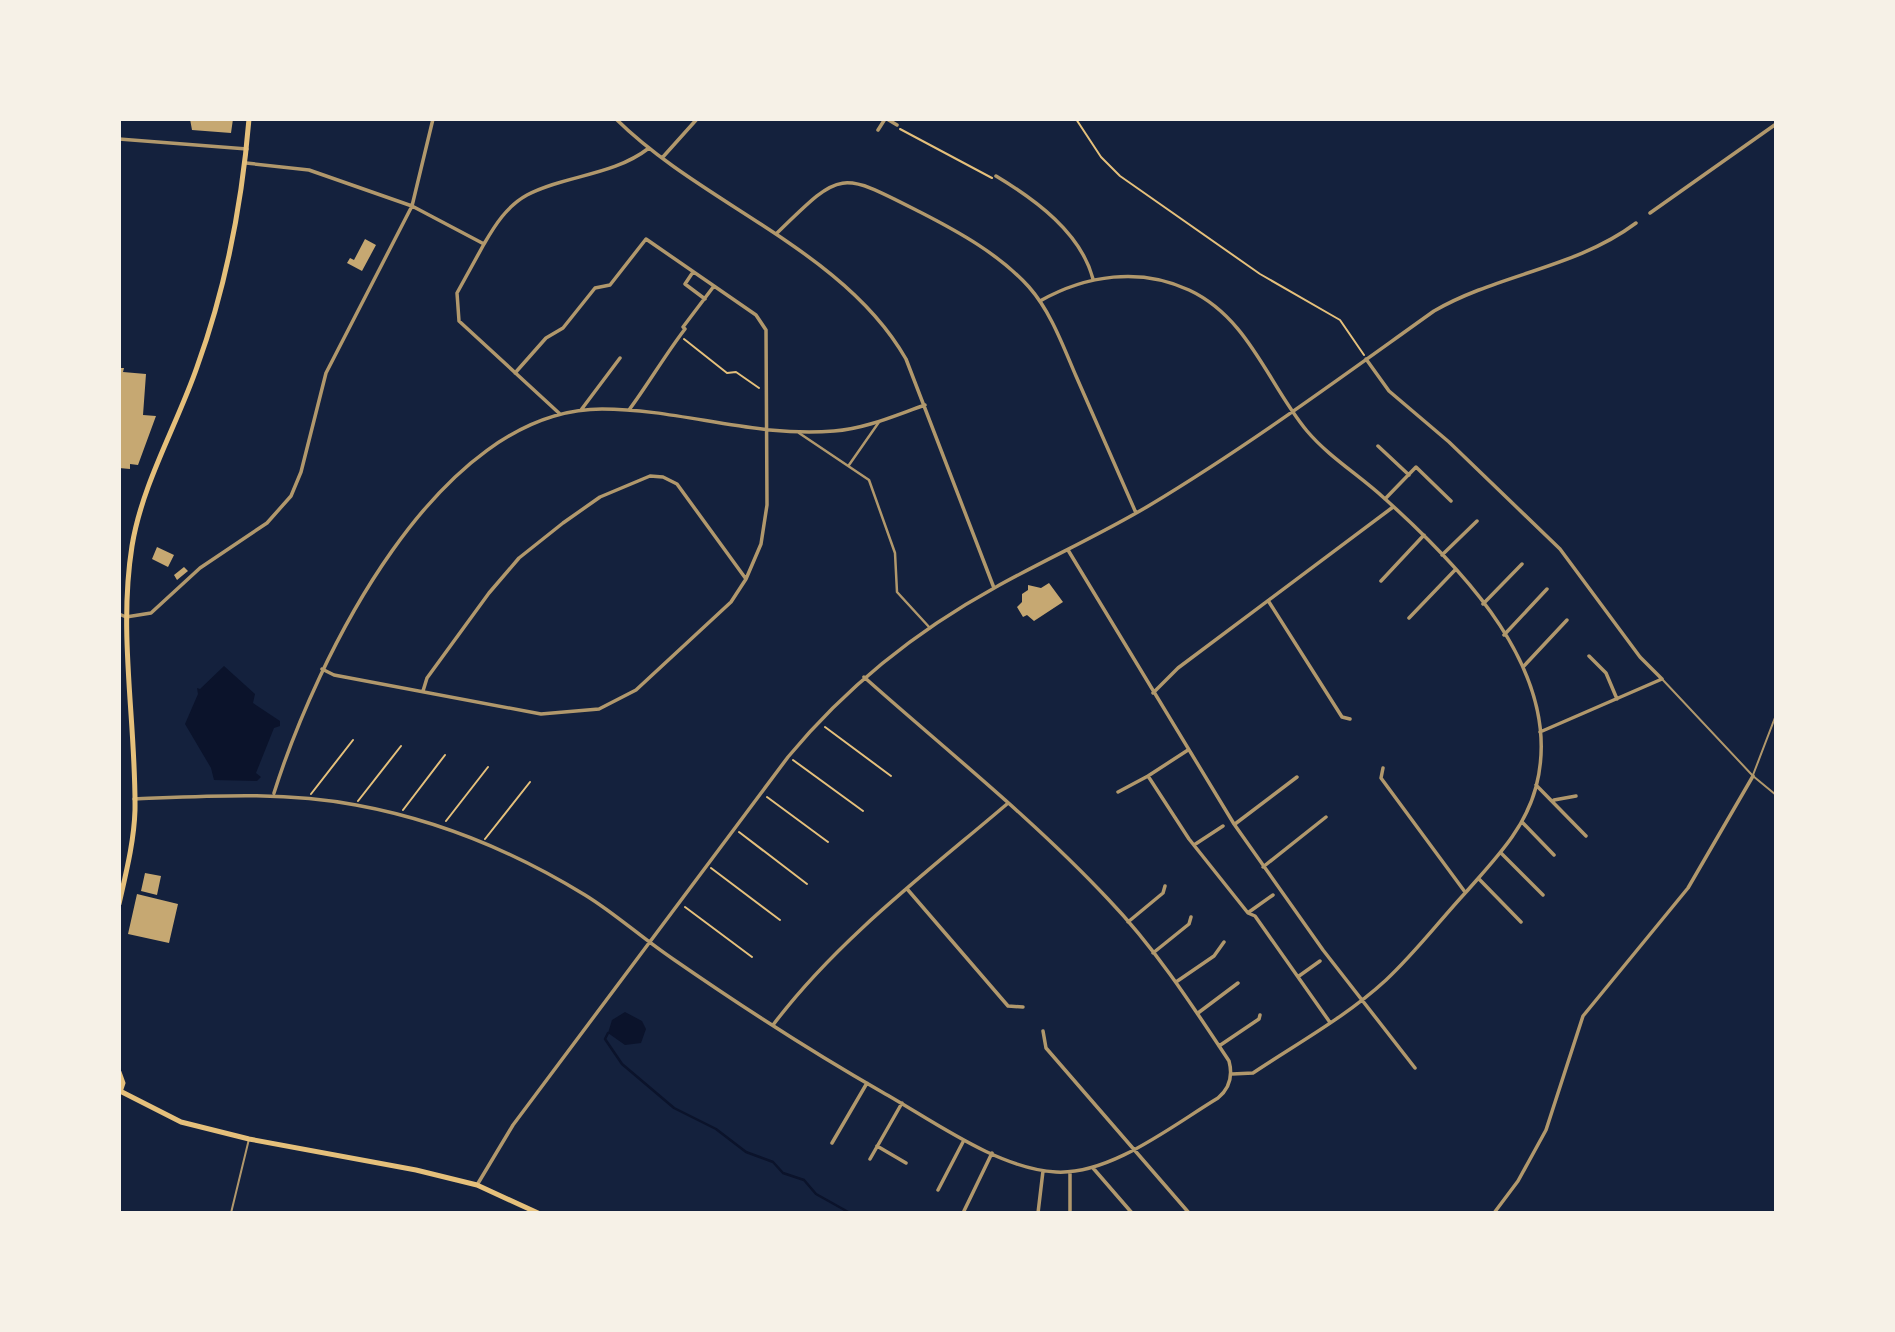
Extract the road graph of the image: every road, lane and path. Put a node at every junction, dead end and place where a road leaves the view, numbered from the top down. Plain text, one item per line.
1 (249, 119) edge
2 (433, 119) edge
3 (615, 119) edge
4 (697, 119) edge
5 (886, 119) edge
6 (1076, 119) edge
7 (1776, 124) edge
8 (897, 125) joint
9 (878, 130) dead end
10 (119, 139) edge
11 (649, 148) junction
12 (247, 149) junction
13 (662, 158) junction
14 (246, 163) junction
15 (996, 176) joint
16 (412, 206) junction
17 (1650, 213) dead end
18 (1636, 223) dead end
19 (775, 234) junction
20 (484, 244) junction
21 (694, 272) junction
22 (1093, 279) junction
23 (714, 286) junction
24 (705, 299) junction
25 (1040, 301) junction
26 (680, 336) junction
27 (620, 358) dead end
28 (1366, 359) junction
29 (515, 373) junction
30 (767, 388) junction
31 (925, 405) junction
32 (629, 410) junction
33 (579, 412) junction
34 (1294, 412) junction
35 (560, 415) junction
36 (879, 422) junction
37 (767, 429) junction
38 (796, 432) junction
39 (1378, 446) dead end
40 (848, 466) junction
41 (1409, 475) junction
42 (1385, 499) junction
43 (1451, 501) dead end
44 (1393, 507) junction
45 (1136, 513) junction
46 (1477, 521) dead end
47 (1424, 535) junction
48 (1068, 549) junction
49 (1442, 555) junction
50 (1521, 564) dead end
51 (1455, 570) junction
52 (746, 579) junction
53 (1381, 581) dead end
54 (994, 588) junction
55 (1546, 589) dead end
56 (1269, 601) junction
57 (1483, 604) junction
58 (119, 614) edge
59 (126, 617) junction
60 (1409, 618) dead end
61 (1567, 620) dead end
62 (930, 628) junction
63 (1504, 635) junction
64 (1589, 656) dead end
65 (1523, 667) junction
66 (322, 669) junction
67 (864, 677) junction
68 (1662, 679) junction
69 (423, 692) junction
70 (1153, 692) junction
71 (1617, 699) junction
72 (1776, 715) edge
73 (1350, 719) dead end
74 (817, 722) junction
75 (1539, 733) junction
76 (353, 740) dead end
77 (401, 746) dead end
78 (1188, 750) junction
79 (445, 755) dead end
80 (788, 757) junction
81 (488, 767) dead end
82 (1383, 768) dead end
83 (891, 776) dead end
84 (1148, 776) junction
85 (1753, 776) junction
86 (1297, 777) dead end
87 (530, 782) dead end
88 (1536, 785) junction
89 (1118, 792) dead end
90 (761, 793) junction
91 (274, 794) junction
92 (1776, 795) edge
93 (1576, 796) dead end
94 (307, 798) junction
95 (134, 799) junction
96 (1553, 800) junction
97 (355, 804) junction
98 (1007, 804) junction
99 (863, 811) dead end
100 (399, 814) junction
101 (1326, 817) dead end
102 (1522, 822) junction
103 (1234, 824) junction
104 (1223, 825) dead end
105 (442, 826) junction
106 (735, 828) junction
107 (1586, 836) dead end
108 (483, 842) junction
109 (828, 842) dead end
110 (1194, 845) junction
111 (1501, 853) junction
112 (1554, 855) dead end
113 (707, 866) junction
114 (1263, 867) junction
115 (1479, 879) junction
116 (807, 884) dead end
117 (1165, 886) dead end
118 (908, 890) junction
119 (1465, 892) junction
120 (1273, 895) dead end
121 (1543, 895) dead end
122 (679, 902) junction
123 (119, 904) edge
124 (1248, 913) junction
125 (1191, 917) dead end
126 (780, 920) dead end
127 (1128, 922) junction
128 (1521, 922) dead end
129 (648, 942) junction
130 (1224, 942) dead end
131 (1153, 953) junction
132 (752, 957) dead end
133 (1320, 961) dead end
134 (1298, 977) junction
135 (1176, 982) junction
136 (1238, 983) dead end
137 (1361, 1000) junction
138 (1023, 1007) dead end
139 (1197, 1014) junction
140 (1260, 1015) dead end
141 (1329, 1021) junction
142 (773, 1025) junction
143 (1043, 1031) dead end
144 (1219, 1046) junction
145 (1415, 1068) dead end
146 (119, 1072) edge
147 (1232, 1074) junction
148 (867, 1083) junction
149 (120, 1092) edge
150 (902, 1103) junction
151 (249, 1139) junction
152 (965, 1139) junction
153 (832, 1143) dead end
154 (877, 1146) junction
155 (1133, 1149) junction
156 (992, 1153) junction
157 (870, 1159) dead end
158 (905, 1163) dead end
159 (1093, 1168) junction
160 (1043, 1171) junction
161 (1070, 1172) junction
162 (477, 1185) junction
163 (938, 1190) dead end
164 (231, 1213) edge
165 (538, 1213) edge
166 (963, 1213) edge
167 (1038, 1213) edge
168 (1070, 1213) edge
169 (1132, 1213) edge
170 (1189, 1213) edge
171 (1494, 1213) edge

1 - 12 main road
2 - 16 street
3 - 11 street
4 - 13 street
5 - 8 street
5 - 9 street
6 - 28 path
7 - 17 street
8 - 15 path
10 - 12 street
11 - 13 street
11 - 20 street
12 - 14 main road
13 - 19 street
14 - 16 street
14 - 59 main road
15 - 22 street
16 - 20 street
16 - 59 street
18 - 28 street
19 - 25 street
19 - 31 street
20 - 29 street
21 - 23 street
21 - 24 street
21 - 29 street
22 - 25 street
22 - 34 street
23 - 24 street
23 - 30 street
24 - 26 street
25 - 45 street
26 - 30 path
26 - 32 street
27 - 33 street
28 - 34 street
28 - 68 street
29 - 35 street
30 - 37 street
31 - 36 street
31 - 54 street
32 - 33 street
32 - 37 street
33 - 35 street
34 - 42 street
34 - 45 street
35 - 66 street
36 - 38 street
36 - 40 street
37 - 38 street
37 - 52 street
38 - 40 street
39 - 41 street
40 - 62 street
41 - 42 street
41 - 43 street
42 - 44 street
44 - 47 street
44 - 56 street
45 - 48 street
46 - 49 street
47 - 49 street
47 - 53 street
48 - 54 street
48 - 70 street
49 - 51 street
50 - 57 street
51 - 57 street
51 - 60 street
52 - 69 street
52 - 69 street
54 - 62 street
55 - 63 street
56 - 70 street
56 - 73 street
57 - 63 street
58 - 59 street
59 - 95 main road
61 - 65 street
62 - 67 street
63 - 65 street
64 - 71 street
65 - 75 street
66 - 69 street
66 - 91 street
67 - 74 street
67 - 98 street
68 - 71 street
68 - 85 lane
70 - 78 street
71 - 75 street
72 - 85 lane
74 - 80 street
74 - 83 path
75 - 88 street
76 - 94 path
77 - 97 path
78 - 84 street
78 - 103 street
79 - 100 path
80 - 90 street
80 - 99 path
81 - 105 path
82 - 119 street
84 - 89 street
84 - 110 street
85 - 92 lane
85 - 171 street
86 - 103 street
87 - 108 path
88 - 96 street
88 - 102 street
90 - 106 street
90 - 109 path
91 - 94 street
91 - 95 street
93 - 96 street
94 - 97 street
95 - 123 main road
96 - 107 street
97 - 100 street
98 - 118 street
98 - 127 street
100 - 105 street
101 - 114 street
102 - 111 street
102 - 112 street
103 - 114 street
104 - 110 street
105 - 108 street
106 - 113 street
106 - 116 path
108 - 129 street
110 - 124 street
111 - 115 street
111 - 121 street
113 - 122 street
113 - 126 path
114 - 137 street
115 - 119 street
115 - 128 street
117 - 127 street
118 - 138 street
118 - 142 street
119 - 137 street
120 - 124 street
122 - 129 street
122 - 132 path
124 - 134 street
125 - 131 street
127 - 131 street
129 - 142 street
129 - 162 street
130 - 135 street
131 - 135 street
133 - 134 street
134 - 141 street
135 - 139 street
136 - 139 street
137 - 141 street
137 - 145 street
139 - 144 street
140 - 144 street
141 - 147 street
142 - 148 street
143 - 155 street
144 - 147 street
146 - 149 main road
147 - 155 street
148 - 150 street
148 - 153 street
149 - 151 main road
150 - 152 street
150 - 154 street
151 - 162 main road
151 - 164 lane
152 - 156 street
152 - 163 street
154 - 157 street
154 - 158 street
155 - 159 street
155 - 170 street
156 - 160 street
156 - 166 street
159 - 161 street
159 - 169 street
160 - 161 street
160 - 167 street
161 - 168 street
162 - 165 main road

